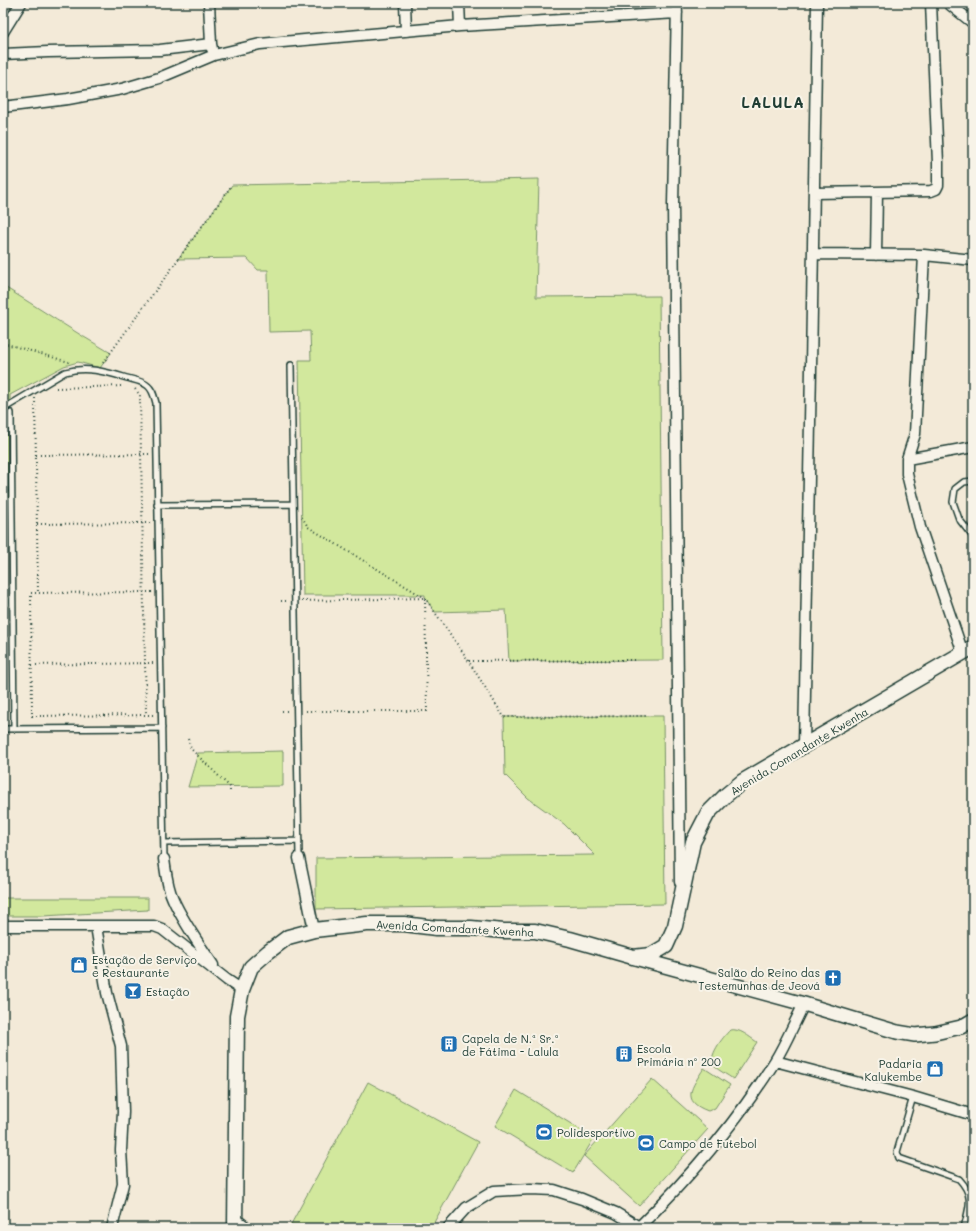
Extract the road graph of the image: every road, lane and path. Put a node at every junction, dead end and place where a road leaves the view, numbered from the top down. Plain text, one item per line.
1 (21, 3) edge
2 (209, 3) edge
3 (405, 3) edge
4 (458, 3) edge
5 (817, 3) edge
6 (931, 3) edge
7 (948, 3) edge
8 (677, 8) edge
9 (973, 23) edge
10 (460, 26) junction
11 (406, 31) junction
12 (3, 32) edge
13 (210, 44) junction
14 (3, 54) edge
15 (214, 55) junction
16 (3, 107) edge
17 (232, 185) dead end
18 (878, 192) junction
19 (814, 194) junction
20 (814, 254) junction
21 (876, 255) junction
22 (924, 256) junction
23 (973, 260) edge
24 (3, 343) edge
25 (75, 364) dead end
26 (291, 365) dead end
27 (98, 370) junction
28 (126, 386) dead end
29 (131, 387) dead end
30 (51, 388) dead end
31 (37, 392) dead end
32 (3, 408) edge
33 (11, 413) dead end
34 (973, 447) edge
35 (141, 454) junction
36 (157, 454) junction
37 (36, 455) junction
38 (907, 459) junction
39 (973, 481) edge
40 (293, 504) junction
41 (158, 505) junction
42 (158, 522) junction
43 (143, 523) junction
44 (37, 524) junction
45 (973, 537) edge
46 (144, 592) junction
47 (159, 592) junction
48 (38, 593) junction
49 (425, 598) junction
50 (281, 601) dead end
51 (295, 601) junction
52 (968, 650) edge
53 (636, 660) dead end
54 (468, 661) junction
55 (160, 663) junction
56 (145, 664) junction
57 (32, 665) junction
58 (282, 711) dead end
59 (297, 711) junction
60 (146, 715) junction
61 (161, 715) junction
62 (646, 716) dead end
63 (162, 728) junction
64 (14, 729) junction
65 (3, 730) edge
66 (188, 739) dead end
67 (804, 746) junction
68 (230, 791) dead end
69 (299, 841) junction
70 (164, 843) junction
71 (299, 858) joint
72 (164, 860) joint
73 (680, 896) junction
74 (3, 926) edge
75 (96, 926) junction
76 (314, 930) junction
77 (633, 957) junction
78 (220, 974) junction
79 (242, 990) junction
80 (804, 1004) junction
81 (973, 1020) edge
82 (775, 1061) junction
83 (913, 1097) junction
84 (973, 1115) edge
85 (239, 1226) edge
86 (639, 1227) edge
87 (112, 1228) edge
88 (448, 1228) edge
89 (964, 1228) edge

1 - 12 street
2 - 13 street
3 - 11 street
4 - 10 street
5 - 19 street
6 - 18 street
7 - 9 street
8 - 10 street
8 - 73 street
10 - 11 street
11 - 15 street
13 - 14 street
13 - 15 street
15 - 16 street
17 - 27 path
18 - 19 street
18 - 21 street
19 - 20 street
20 - 21 street
20 - 67 street
21 - 22 street
22 - 23 street
22 - 38 street
24 - 25 path
26 - 40 lane
27 - 32 lane
27 - 36 lane
28 - 30 path
29 - 35 path
31 - 37 path
33 - 64 lane
34 - 38 street
35 - 36 path
35 - 37 path
35 - 43 path
36 - 41 lane
37 - 44 path
38 - 52 street
39 - 45 lane
40 - 41 lane
40 - 49 path
40 - 51 lane
41 - 42 lane
42 - 43 path
42 - 47 lane
43 - 44 path
43 - 46 path
44 - 48 path
46 - 47 path
46 - 48 path
46 - 56 path
47 - 55 lane
48 - 57 path
49 - 51 path
49 - 54 path
49 - 59 path
50 - 51 path
51 - 59 lane
52 - 67 main road, Avenida Comandante Kwenha
53 - 54 path
54 - 62 path
55 - 56 path
55 - 61 lane
56 - 57 path
56 - 60 path
57 - 60 path
58 - 59 path
59 - 69 lane
60 - 61 path
61 - 63 lane
63 - 64 lane
63 - 70 lane
64 - 65 lane
66 - 68 path
67 - 73 main road, Avenida Comandante Kwenha
69 - 70 lane
69 - 71 lane
70 - 72 lane
71 - 76 street
72 - 78 street
73 - 77 main road, Avenida Comandante Kwenha
74 - 75 street
75 - 78 street
75 - 87 street
76 - 77 main road, Avenida Comandante Kwenha
76 - 79 main road, Avenida Comandante Kwenha
77 - 80 street
78 - 79 street
79 - 85 main road, Avenida Comandante Kwenha
80 - 81 street
80 - 82 street
82 - 83 street
82 - 86 street
83 - 84 street
83 - 89 lane
86 - 88 street

